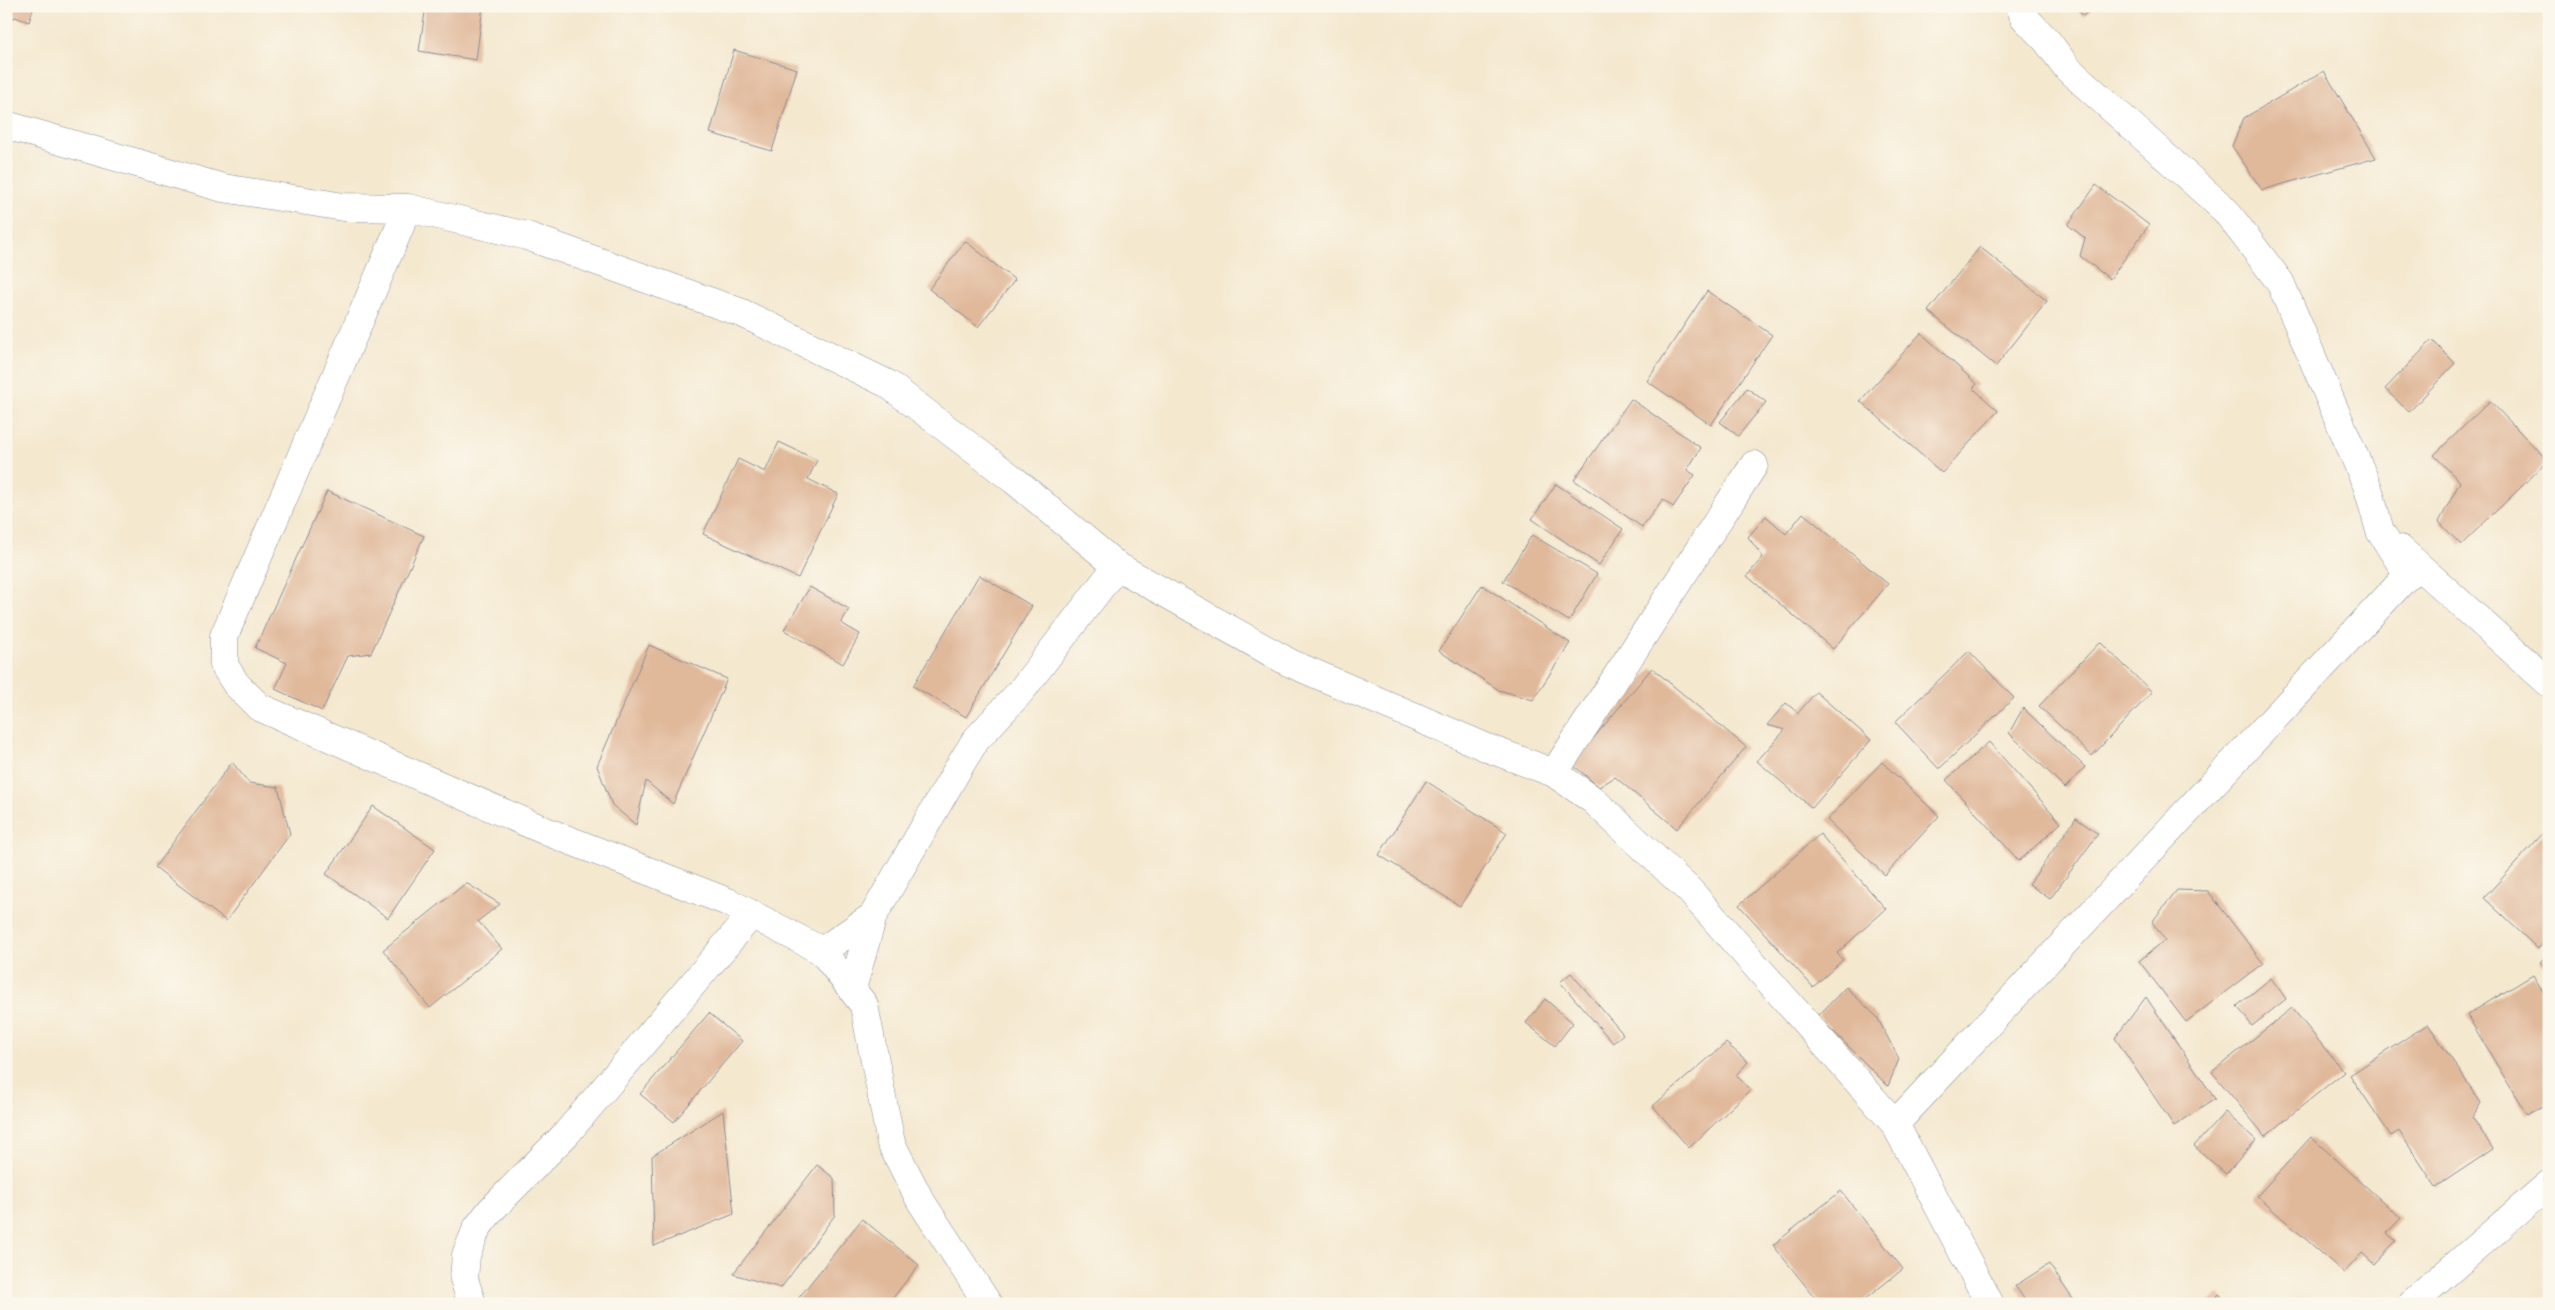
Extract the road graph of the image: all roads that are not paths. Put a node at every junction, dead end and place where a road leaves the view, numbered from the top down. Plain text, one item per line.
1 (2020, 6) edge
2 (6, 124) edge
3 (408, 208) junction
4 (1754, 465) dead end
5 (2380, 531) junction
6 (1117, 566) junction
7 (2549, 683) edge
8 (1554, 772) junction
9 (752, 914) junction
10 (873, 916) junction
11 (822, 952) junction
12 (852, 988) junction
13 (1894, 1124) junction
14 (2549, 1184) edge
15 (472, 1304) edge
16 (988, 1304) edge
17 (1990, 1304) edge
18 (2411, 1304) edge

1 - 5 street
2 - 3 street
3 - 6 street
3 - 9 street
4 - 8 street
5 - 7 street
5 - 13 street
6 - 8 street
6 - 10 street
8 - 13 street
9 - 11 street
9 - 15 street
10 - 11 street
10 - 12 street
11 - 12 street
12 - 16 street
13 - 17 street
14 - 18 street

